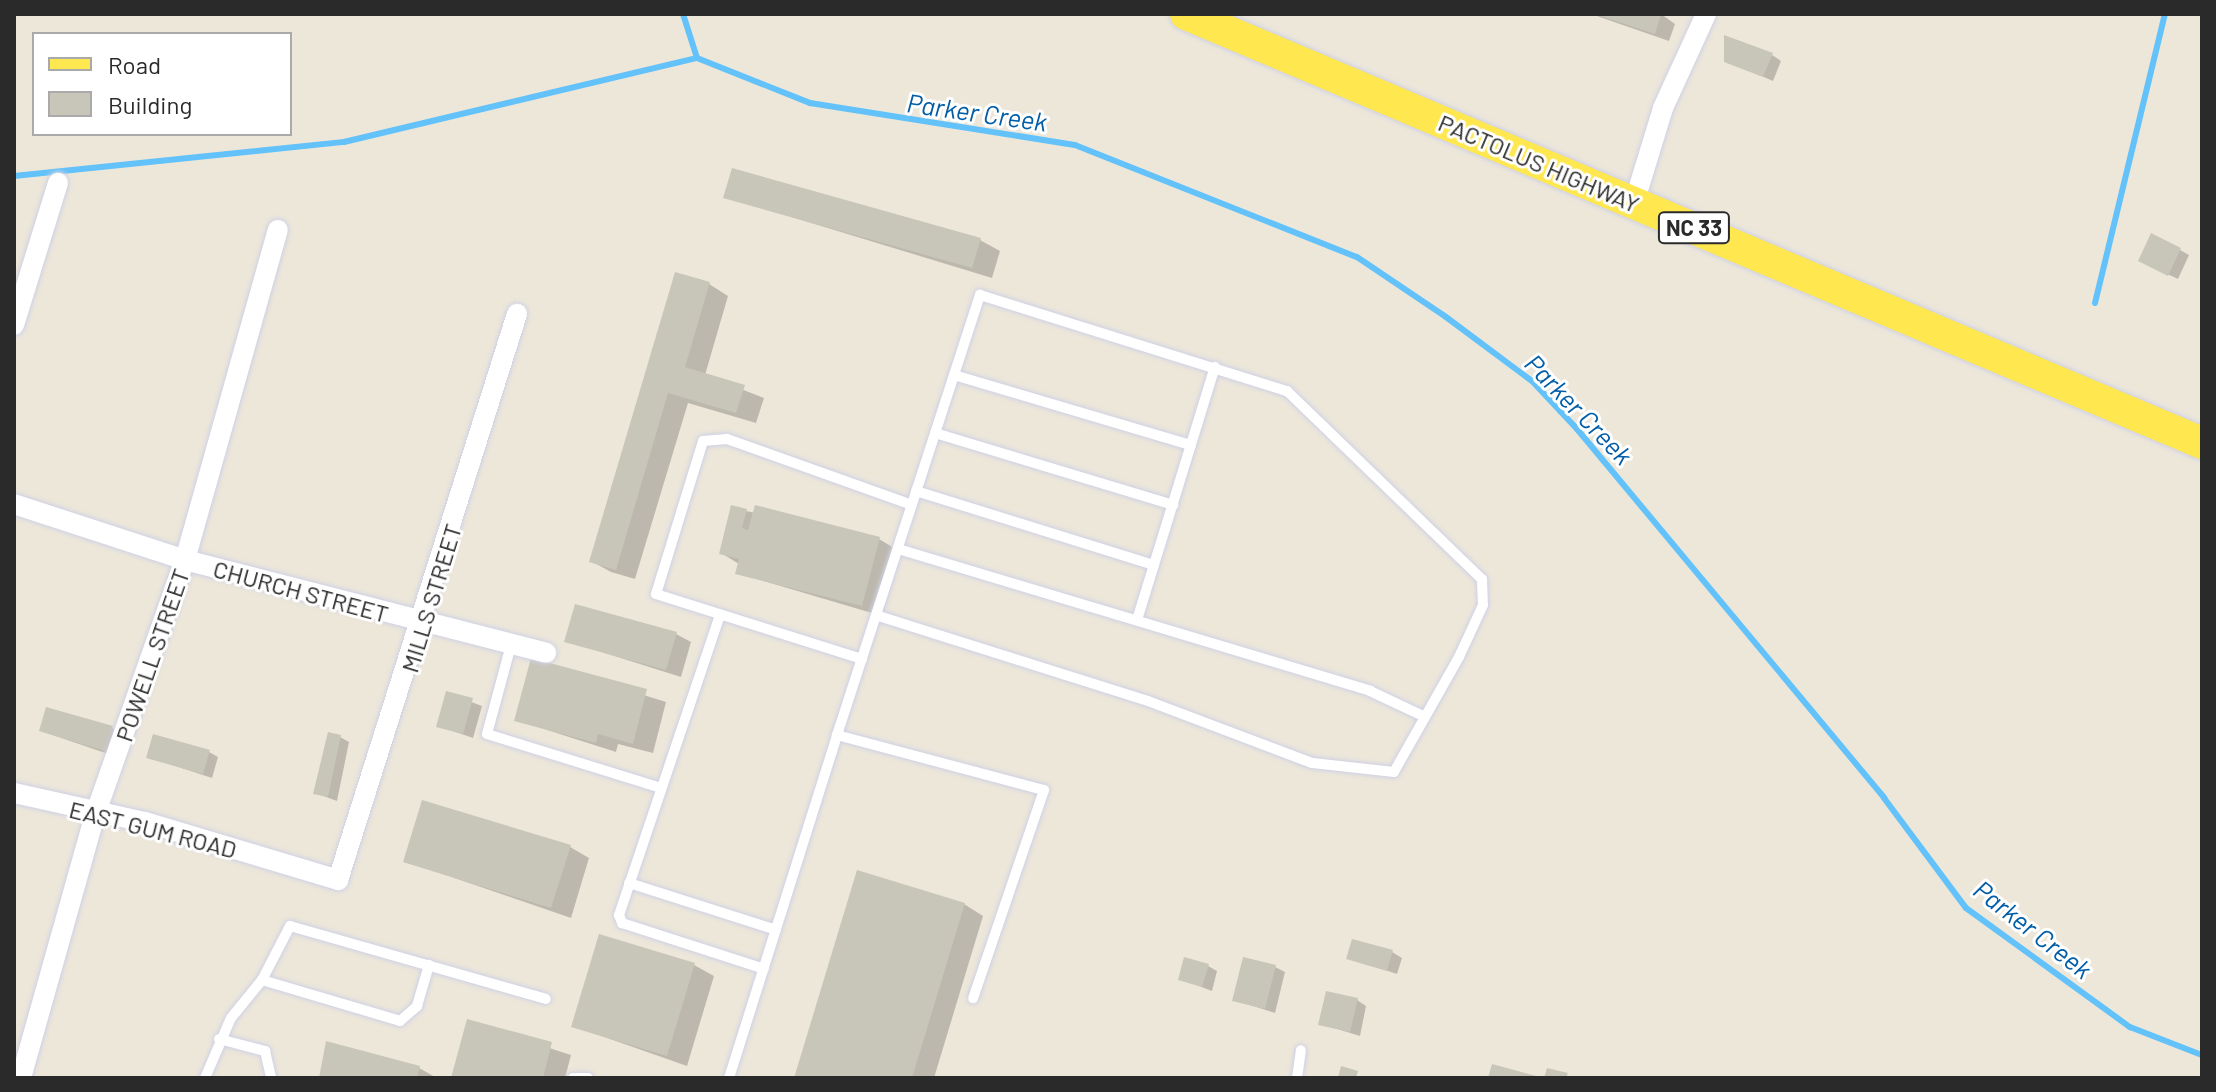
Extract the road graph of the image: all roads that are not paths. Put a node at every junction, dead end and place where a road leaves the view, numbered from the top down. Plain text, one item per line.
1 (1186, 14) edge
2 (1706, 14) edge
3 (58, 183) dead end
4 (1634, 203) junction
5 (278, 230) dead end
6 (517, 314) dead end
7 (14, 325) edge
8 (1215, 367) junction
9 (954, 375) junction
10 (935, 433) junction
11 (2202, 443) edge
12 (1191, 445) junction
13 (916, 491) junction
14 (14, 504) edge
15 (912, 505) junction
16 (1173, 505) junction
17 (898, 549) junction
18 (185, 560) junction
19 (1154, 565) junction
20 (720, 615) junction
21 (876, 615) junction
22 (1137, 620) junction
23 (424, 625) junction
24 (511, 645) junction
25 (546, 653) dead end
26 (862, 659) junction
27 (1421, 715) junction
28 (837, 735) junction
29 (658, 787) junction
30 (14, 793) edge
31 (95, 815) junction
32 (338, 880) joint
33 (629, 883) junction
34 (776, 930) junction
35 (429, 965) junction
36 (764, 969) junction
37 (262, 980) junction
38 (973, 998) dead end
39 (546, 999) dead end
40 (219, 1039) junction
41 (1301, 1050) dead end
42 (21, 1078) edge
43 (205, 1078) edge
44 (271, 1078) edge
45 (573, 1078) edge
46 (588, 1078) edge
47 (729, 1078) edge
48 (1297, 1078) edge

1 - 4 main road, PACTOLUS HIGHWAY / NC 33
2 - 4 street
3 - 7 street
4 - 11 main road, PACTOLUS HIGHWAY / NC 33
5 - 18 street, POWELL STREET
6 - 23 street, MILLS STREET
8 - 9 lane
8 - 12 lane
8 - 27 lane
9 - 10 lane
9 - 12 lane
10 - 13 lane
10 - 16 lane
12 - 16 lane
13 - 15 lane
13 - 19 lane
14 - 18 street, CHURCH STREET
15 - 17 lane
15 - 20 lane
16 - 19 lane
17 - 21 lane
17 - 22 lane
18 - 23 street, CHURCH STREET
18 - 31 street, POWELL STREET
19 - 22 lane
20 - 26 lane
20 - 29 lane
21 - 26 lane
21 - 27 lane
22 - 27 lane
23 - 24 street, CHURCH STREET
23 - 32 street, MILLS STREET
24 - 25 street, CHURCH STREET
24 - 29 lane
26 - 28 lane
28 - 34 lane
28 - 38 lane
29 - 33 lane
30 - 31 street, EAST GUM ROAD
31 - 32 street, EAST GUM ROAD
31 - 42 street, POWELL STREET
33 - 34 lane
33 - 36 lane
34 - 36 lane
35 - 37 lane
35 - 37 lane
35 - 39 lane
36 - 47 lane
37 - 40 lane
40 - 43 lane
40 - 44 lane
41 - 48 lane
45 - 46 lane

